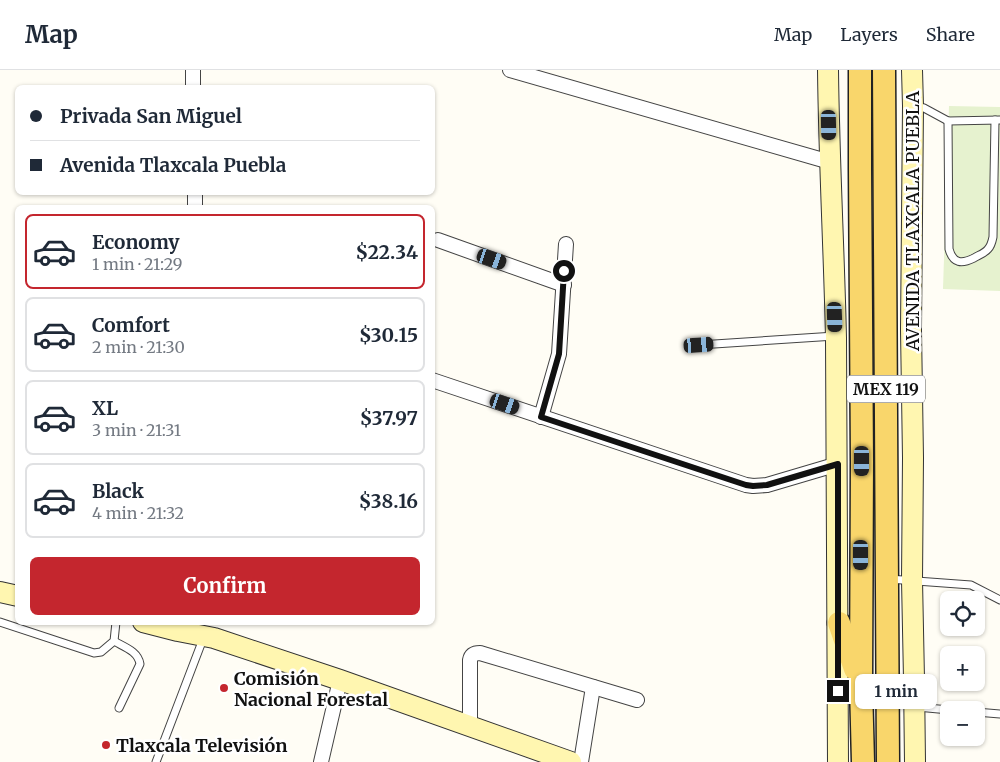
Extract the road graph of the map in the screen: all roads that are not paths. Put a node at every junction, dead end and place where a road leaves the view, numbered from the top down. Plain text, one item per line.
1 (193, 70) edge
2 (510, 70) edge
3 (828, 70) edge
4 (860, 70) edge
5 (884, 70) edge
6 (912, 70) edge
7 (193, 85) edge
8 (912, 106) junction
9 (998, 120) edge
10 (948, 121) junction
11 (830, 162) junction
12 (438, 240) dead end
13 (566, 244) dead end
14 (564, 284) junction
15 (836, 336) junction
16 (699, 345) dead end
17 (435, 381) edge
18 (541, 417) junction
19 (838, 464) junction
20 (887, 579) junction
21 (912, 580) junction
22 (0, 592) edge
23 (15, 595) edge
24 (1000, 600) edge
25 (0, 622) edge
26 (839, 623) junction
27 (116, 625) edge
28 (154, 625) edge
29 (204, 629) edge
30 (114, 641) junction
31 (340, 680) junction
32 (861, 686) junction
33 (593, 687) junction
34 (637, 700) dead end
35 (914, 706) junction
36 (119, 708) dead end
37 (940, 709) edge
38 (985, 713) edge
39 (1000, 714) edge
40 (470, 726) junction
41 (156, 762) edge
42 (321, 762) edge
43 (572, 762) edge
44 (581, 762) edge
45 (838, 762) edge
46 (863, 762) edge
47 (888, 762) edge
48 (915, 762) edge

1 - 7 street
2 - 11 street
3 - 11 main road
4 - 32 main road, MEX 119
5 - 20 main road, AVENIDA TLAXCALA PUEBLA / MEX 119
6 - 8 main road, AVENIDA TLAXCALA PUEBLA
8 - 10 lane
8 - 21 main road, AVENIDA TLAXCALA PUEBLA
9 - 10 lane
9 - 10 lane
11 - 15 main road
12 - 14 street
13 - 14 street
14 - 18 street
15 - 16 lane
15 - 19 main road
17 - 18 street
18 - 19 street
19 - 26 main road
20 - 21 lane
20 - 47 main road, AVENIDA TLAXCALA PUEBLA / MEX 119
21 - 24 lane
21 - 35 main road, AVENIDA TLAXCALA PUEBLA
22 - 23 main road
25 - 30 lane
26 - 32 main road
26 - 45 main road
27 - 30 lane
28 - 29 main road
29 - 31 main road
29 - 41 lane
30 - 36 lane
31 - 40 main road
31 - 42 street
32 - 46 main road, MEX 119
33 - 34 street
33 - 40 street
33 - 44 street
35 - 37 lane
35 - 48 main road, AVENIDA TLAXCALA PUEBLA
38 - 39 lane
40 - 43 main road

